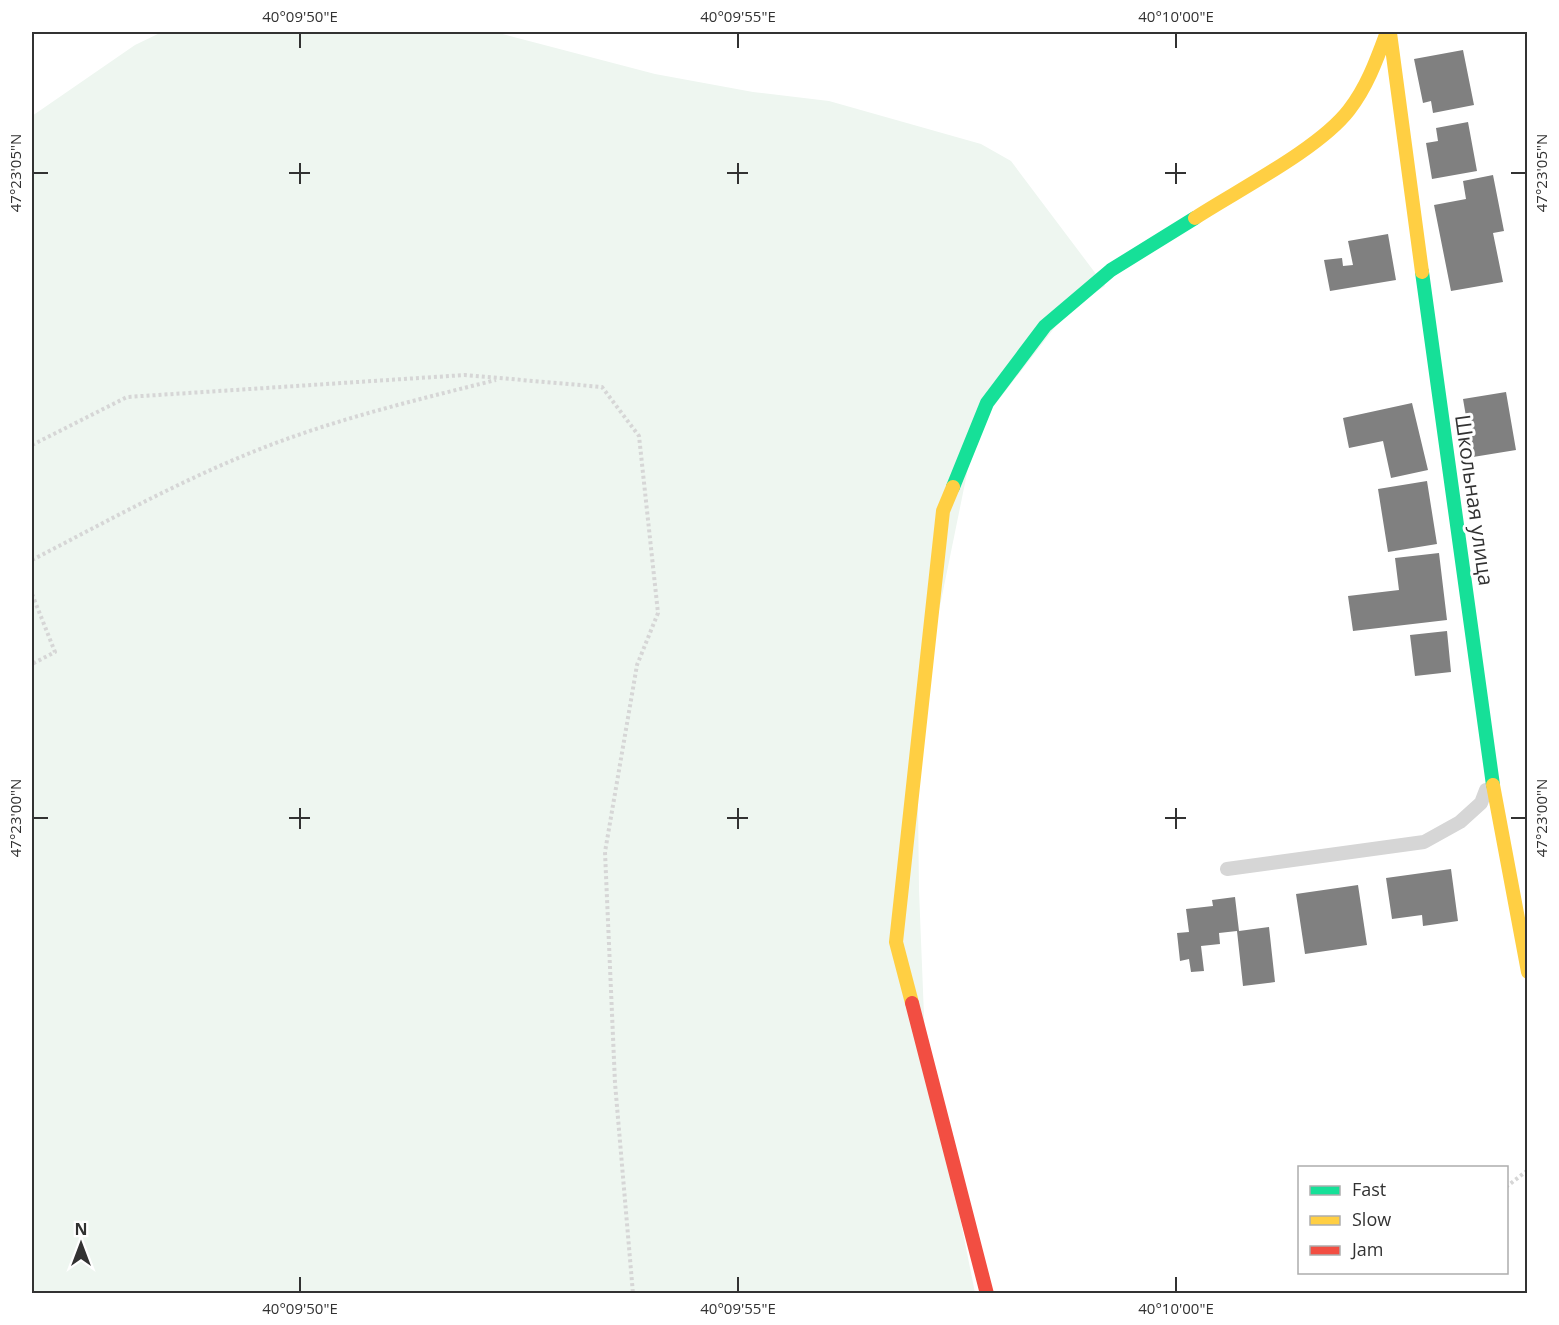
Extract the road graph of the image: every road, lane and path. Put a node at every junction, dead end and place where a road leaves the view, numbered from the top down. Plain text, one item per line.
1 (1388, 32) edge
2 (501, 378) junction
3 (32, 445) edge
4 (32, 560) edge
5 (32, 594) edge
6 (32, 664) edge
7 (1491, 775) junction
8 (1227, 869) dead end
9 (1527, 972) edge
10 (1527, 1170) edge
11 (1508, 1185) edge
12 (633, 1293) edge
13 (987, 1293) edge

1 - 7 street, Школьная улица
1 - 13 street
2 - 3 path
2 - 4 path
2 - 12 path
5 - 6 path
7 - 8 lane
7 - 9 street, Школьная улица
10 - 11 path

